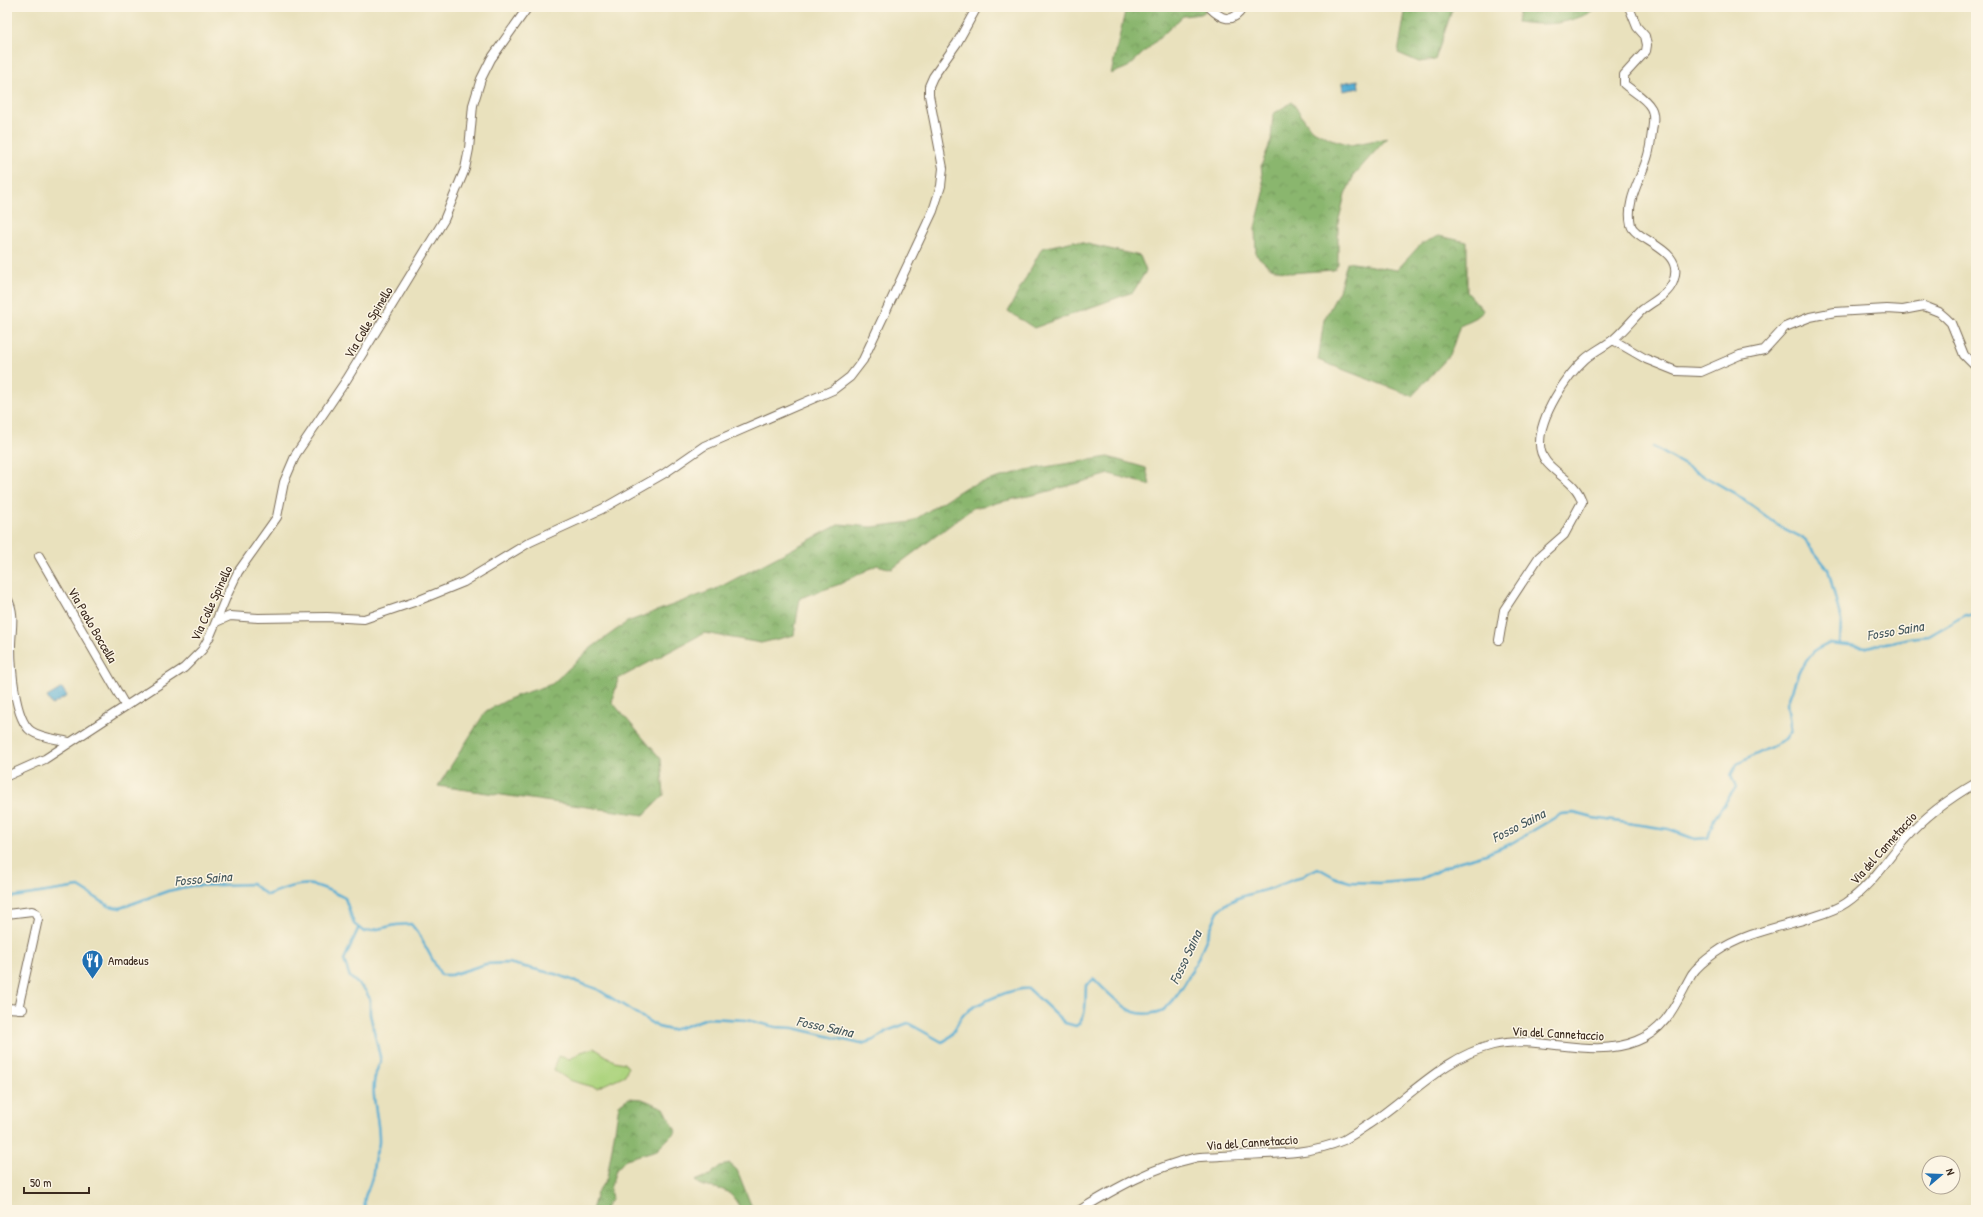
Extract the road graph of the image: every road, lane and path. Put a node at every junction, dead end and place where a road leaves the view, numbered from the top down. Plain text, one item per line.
1 (528, 7) edge
2 (977, 7) edge
3 (1208, 7) edge
4 (1243, 7) edge
5 (1629, 7) edge
6 (1613, 340) junction
7 (1976, 367) edge
8 (40, 556) dead end
9 (7, 598) edge
10 (216, 622) junction
11 (1499, 640) dead end
12 (125, 705) junction
13 (70, 742) junction
14 (7, 776) edge
15 (1976, 783) edge
16 (7, 914) edge
17 (7, 1008) edge
18 (1080, 1210) edge

1 - 10 street, Via Colle Spinello
2 - 10 street
3 - 4 street
5 - 6 street
6 - 7 street
6 - 11 street
8 - 12 street, Via Paolo Boccella
9 - 13 street
10 - 12 street, Via Colle Spinello
12 - 13 street, Via Colle Spinello
13 - 14 street, Via Colle Spinello
15 - 18 street, Via del Cannetaccio
16 - 17 street

